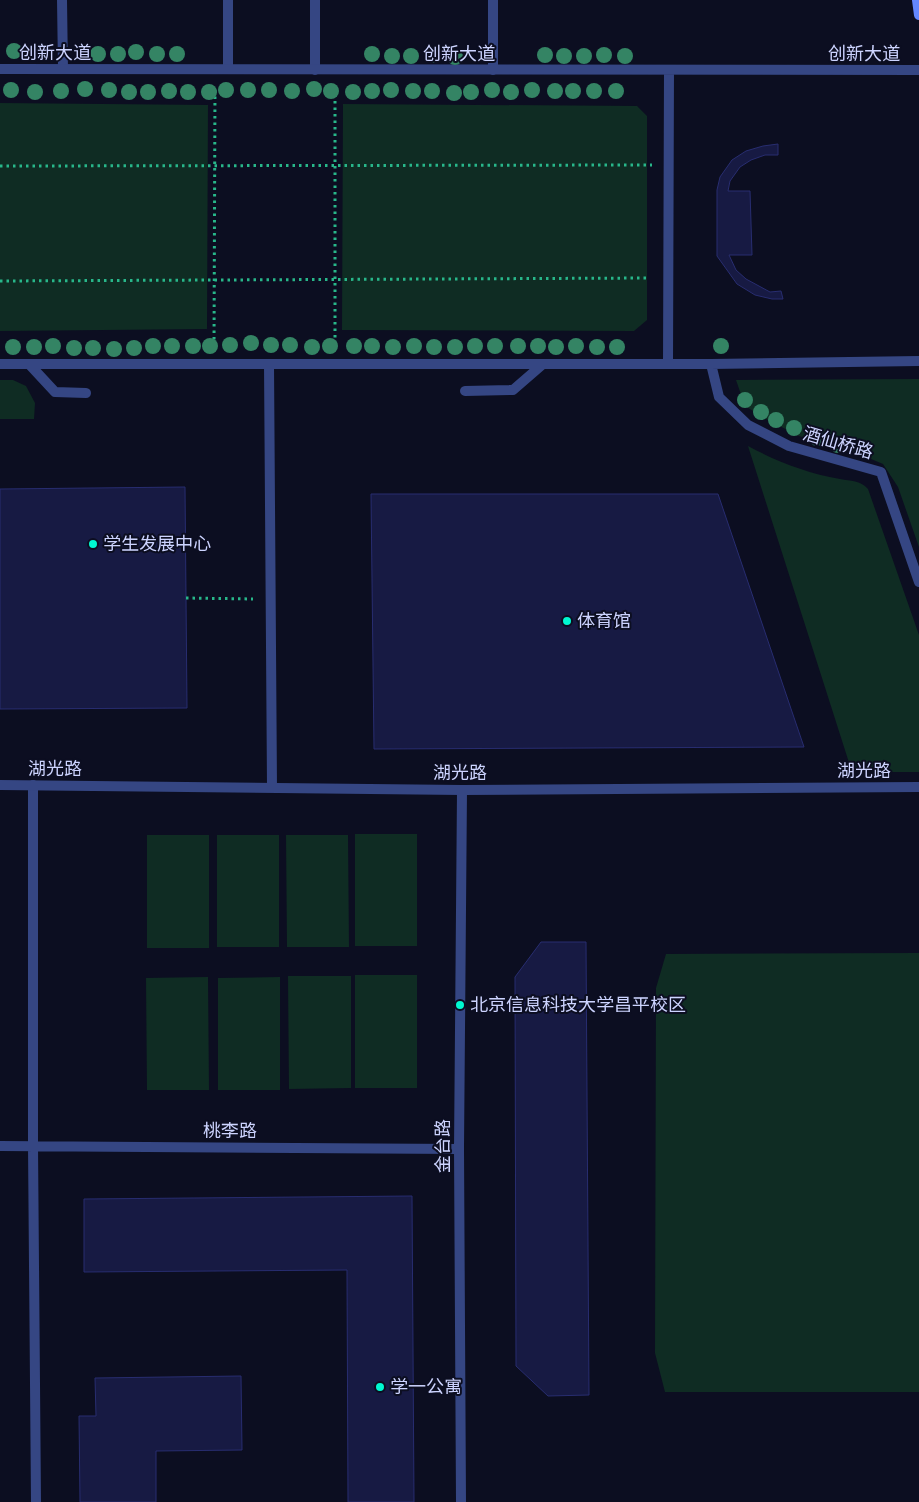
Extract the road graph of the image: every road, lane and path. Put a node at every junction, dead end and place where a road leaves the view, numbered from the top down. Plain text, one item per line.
1 (62, 0) edge
2 (228, 0) edge
3 (316, 0) edge
4 (493, 0) edge
5 (917, 0) edge
6 (919, 15) edge
7 (0, 69) edge
8 (62, 69) junction
9 (215, 69) junction
10 (228, 69) junction
11 (316, 70) junction
12 (335, 70) junction
13 (493, 70) junction
14 (669, 70) junction
15 (919, 70) edge
16 (668, 165) junction
17 (0, 166) edge
18 (215, 166) junction
19 (335, 166) junction
20 (668, 278) junction
21 (215, 280) junction
22 (335, 280) junction
23 (0, 281) edge
24 (919, 361) edge
25 (0, 364) edge
26 (28, 364) junction
27 (214, 364) junction
28 (270, 364) junction
29 (335, 364) junction
30 (543, 364) junction
31 (668, 364) junction
32 (711, 364) junction
33 (465, 391) dead end
34 (86, 393) dead end
35 (919, 582) edge
36 (186, 598) dead end
37 (270, 599) junction
38 (0, 785) edge
39 (33, 785) junction
40 (919, 787) edge
41 (272, 788) junction
42 (462, 790) junction
43 (0, 1146) edge
44 (33, 1146) junction
45 (459, 1148) junction
46 (36, 1502) edge
47 (461, 1502) edge

1 - 8 street
2 - 10 street
3 - 11 street
4 - 13 street
5 - 6 street
7 - 8 street, 创新大道
8 - 9 street, 创新大道
9 - 10 street, 创新大道
9 - 18 path
10 - 11 street, 创新大道
11 - 12 street, 创新大道
12 - 13 street, 创新大道
12 - 19 path
13 - 14 street, 创新大道
14 - 15 street, 创新大道
14 - 16 street
16 - 19 path
16 - 20 street
17 - 18 path
18 - 19 path
18 - 21 path
19 - 22 path
20 - 22 path
20 - 31 street
21 - 22 path
21 - 23 path
21 - 27 path
22 - 29 path
24 - 32 street
25 - 26 street
26 - 27 street
26 - 34 street
27 - 28 street
28 - 29 street
28 - 37 street
29 - 30 street
30 - 31 street
30 - 33 street
31 - 32 street
32 - 35 street, 酒仙桥路
36 - 37 path
37 - 41 street
38 - 39 street, 湖光路
39 - 41 street, 湖光路
39 - 44 street
40 - 42 street, 湖光路
41 - 42 street, 湖光路
42 - 45 street, 金台路
43 - 44 street, 桃李路
44 - 45 street, 桃李路
44 - 46 street
45 - 47 street, 金台路

